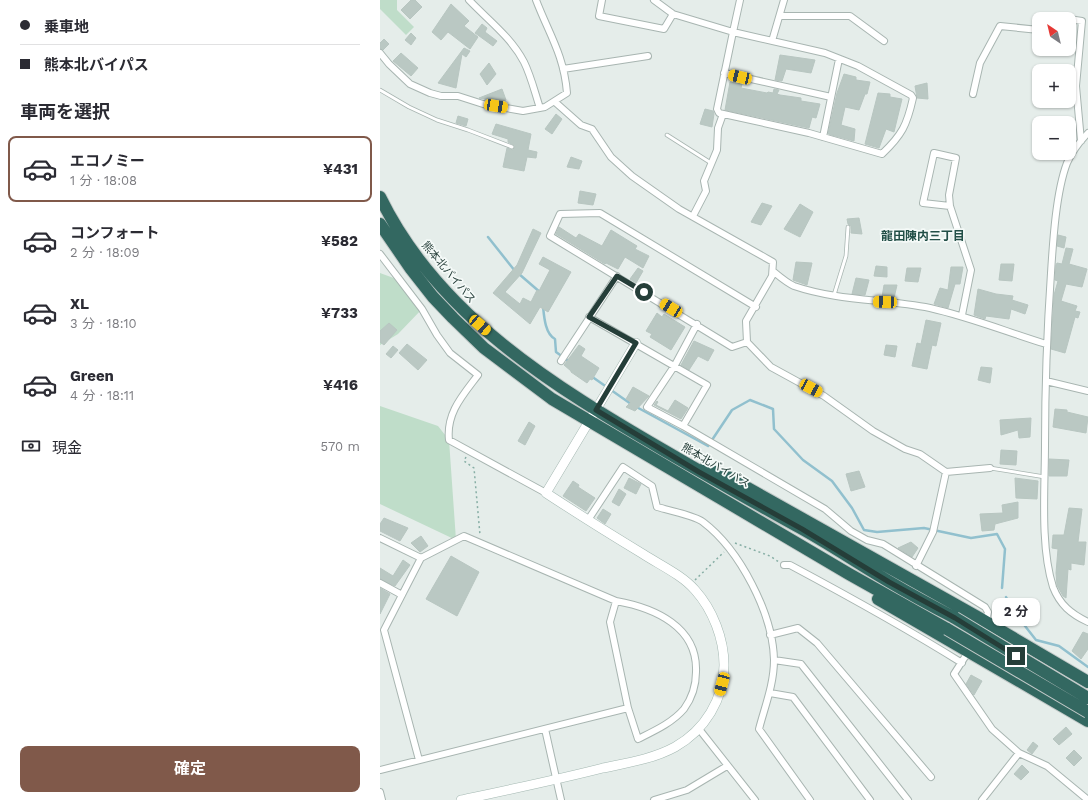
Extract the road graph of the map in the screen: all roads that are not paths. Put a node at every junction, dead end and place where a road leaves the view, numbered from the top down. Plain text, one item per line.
1 (469, 0) edge
2 (536, 0) edge
3 (602, 0) edge
4 (654, 0) edge
5 (740, 0) edge
6 (784, 0) edge
7 (673, 14) junction
8 (780, 16) junction
9 (1085, 21) edge
10 (1032, 29) edge
11 (733, 32) junction
12 (884, 40) dead end
13 (772, 41) junction
14 (380, 53) edge
15 (648, 56) dead end
16 (839, 59) junction
17 (563, 68) junction
18 (724, 73) junction
19 (380, 90) edge
20 (973, 94) dead end
21 (831, 97) junction
22 (556, 102) junction
23 (540, 108) junction
24 (723, 114) junction
25 (1088, 133) edge
26 (667, 135) dead end
27 (823, 137) junction
28 (1081, 141) junction
29 (512, 147) dead end
30 (712, 163) junction
31 (380, 197) edge
32 (950, 206) junction
33 (694, 216) junction
34 (380, 224) edge
35 (848, 227) dead end
36 (380, 254) edge
37 (774, 272) junction
38 (617, 276) junction
39 (834, 295) junction
40 (756, 307) junction
41 (962, 315) junction
42 (589, 317) junction
43 (697, 324) junction
44 (747, 342) junction
45 (636, 343) junction
46 (1046, 344) junction
47 (561, 361) dead end
48 (675, 365) junction
49 (1046, 381) junction
50 (1088, 391) edge
51 (596, 410) junction
52 (589, 421) junction
53 (683, 426) junction
54 (667, 452) junction
55 (990, 468) joint
56 (946, 472) junction
57 (1045, 477) junction
58 (546, 493) junction
59 (588, 520) junction
60 (380, 538) edge
61 (792, 541) junction
62 (421, 558) junction
63 (784, 565) road end
64 (916, 566) junction
65 (380, 583) edge
66 (402, 594) junction
67 (616, 601) junction
68 (986, 622) junction
69 (1088, 622) edge
70 (770, 635) junction
71 (969, 652) junction
72 (774, 660) junction
73 (962, 663) junction
74 (1088, 682) edge
75 (770, 693) junction
76 (1088, 698) edge
77 (628, 708) junction
78 (1088, 712) edge
79 (1088, 721) edge
80 (545, 729) junction
81 (698, 729) junction
82 (1019, 753) junction
83 (418, 760) junction
84 (727, 766) junction
85 (380, 770) edge
86 (931, 777) dead end
87 (556, 780) junction
88 (380, 792) edge
89 (382, 800) edge
90 (461, 800) edge
91 (561, 800) edge
92 (654, 800) edge
93 (754, 800) edge
94 (810, 800) edge
95 (870, 800) edge
96 (908, 800) edge
97 (982, 800) edge
98 (1088, 800) edge

1 - 23 street
2 - 17 street
3 - 7 street
4 - 7 street
5 - 11 street
6 - 8 street
7 - 11 street
8 - 12 street
8 - 13 street
9 - 28 street
10 - 20 street
11 - 13 street
11 - 18 street
13 - 16 street
14 - 23 street
15 - 17 street
16 - 21 street
16 - 27 street
17 - 22 street
18 - 21 street
18 - 24 street
19 - 29 lane
21 - 27 street
22 - 23 street
22 - 33 street
24 - 27 street
24 - 30 street
25 - 28 street
26 - 30 lane
28 - 46 street
30 - 33 street
31 - 51 highway, 熊本北バイパス
32 - 32 street
32 - 41 street
33 - 37 street
34 - 52 highway
35 - 39 lane
36 - 58 street
37 - 39 street
37 - 40 street
38 - 40 street
38 - 42 street
38 - 43 street
39 - 41 street
40 - 44 street
41 - 46 street
42 - 45 street
42 - 47 street
43 - 44 street
43 - 48 street
44 - 56 street
45 - 48 street
45 - 51 street
46 - 49 street
48 - 53 street
48 - 53 street
49 - 50 street
49 - 57 street
51 - 52 street
51 - 54 highway, 熊本北バイパス
52 - 58 street
52 - 61 highway
53 - 64 street
54 - 68 highway
54 - 76 highway, 熊本北バイパス, bridge
55 - 56 street
55 - 57 lane
56 - 64 street
57 - 69 street
58 - 59 street
59 - 70 street
59 - 81 street
60 - 62 street
61 - 71 highway
61 - 78 highway, bridge
62 - 66 street
62 - 67 street
63 - 73 street
64 - 68 street
65 - 66 street
66 - 83 street
67 - 77 street
67 - 77 street
68 - 71 street
68 - 74 highway
70 - 72 street
70 - 86 street
71 - 73 street
71 - 79 highway
72 - 75 street
72 - 96 street
73 - 82 street
75 - 94 street
75 - 95 street
77 - 80 street
80 - 83 street
80 - 87 street
81 - 84 street
81 - 87 street
82 - 97 street
82 - 98 street
83 - 85 street
84 - 92 street
84 - 93 street
87 - 90 street
87 - 91 street
88 - 89 street

